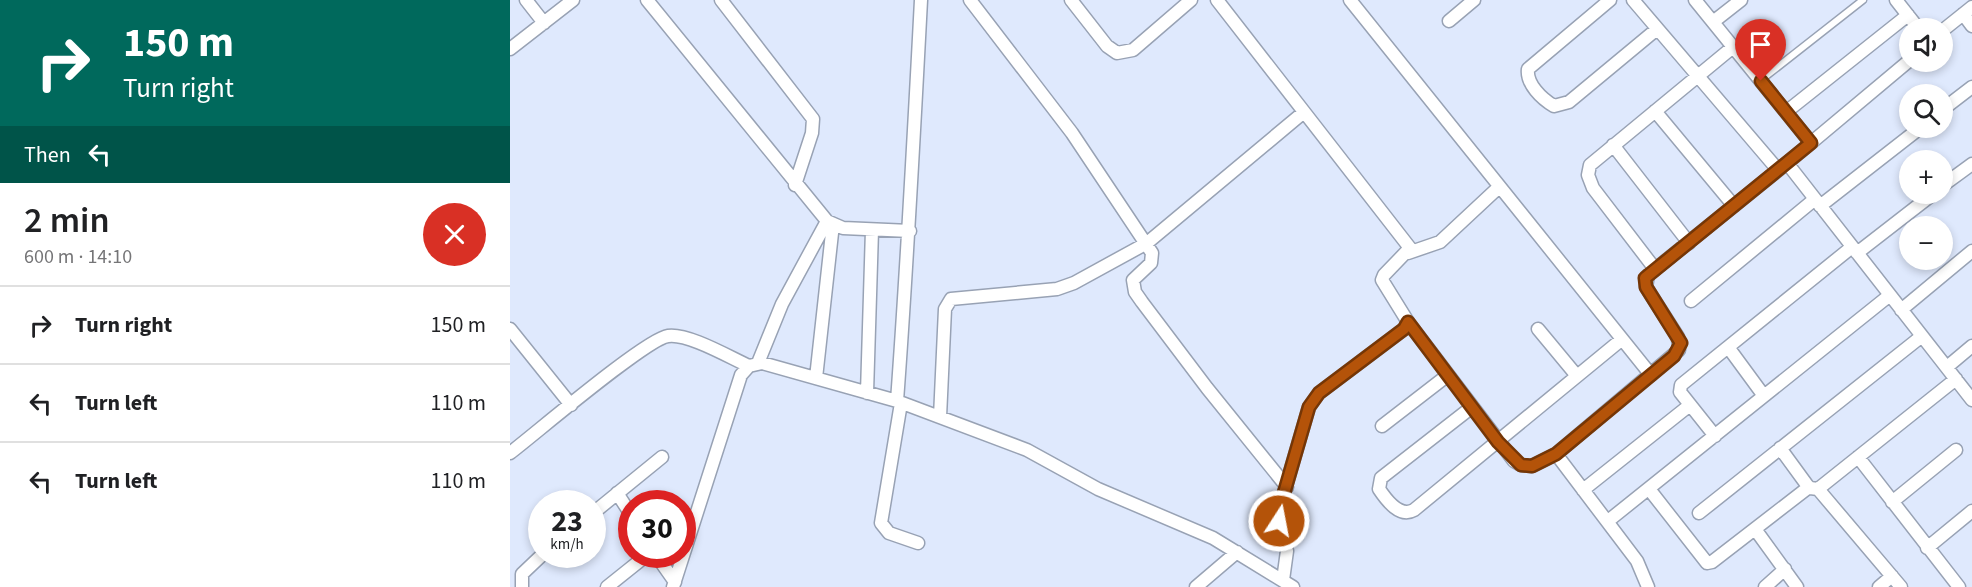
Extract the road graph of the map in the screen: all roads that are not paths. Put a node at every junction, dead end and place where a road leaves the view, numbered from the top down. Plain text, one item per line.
1 (526, 0) edge
2 (573, 0) edge
3 (647, 0) edge
4 (721, 0) edge
5 (921, 0) edge
6 (970, 0) edge
7 (1071, 0) edge
8 (1191, 0) edge
9 (1217, 0) edge
10 (1351, 0) edge
11 (1474, 0) edge
12 (1610, 0) edge
13 (1633, 0) edge
14 (1695, 0) edge
15 (1741, 0) edge
16 (1863, 0) edge
17 (1896, 0) edge
18 (1968, 11) edge
19 (1908, 15) junction
20 (1910, 18) edge
21 (1449, 21) dead end
22 (1713, 22) junction
23 (544, 23) junction
24 (1953, 23) edge
25 (1972, 26) edge
26 (1657, 29) junction
27 (1733, 47) junction
28 (510, 49) edge
29 (1899, 69) edge
30 (1698, 76) junction
31 (1761, 81) junction
32 (1972, 87) edge
33 (1953, 102) edge
34 (1655, 111) junction
35 (1305, 112) junction
36 (1786, 112) junction
37 (1906, 138) edge
38 (1811, 143) junction
39 (1613, 144) junction
40 (1972, 164) edge
41 (1783, 167) junction
42 (1953, 178) edge
43 (795, 185) junction
44 (1499, 187) junction
45 (1818, 203) junction
46 (1920, 204) edge
47 (1734, 206) junction
48 (830, 222) junction
49 (872, 230) junction
50 (910, 231) junction
51 (1147, 243) junction
52 (1689, 243) junction
53 (1855, 250) junction
54 (1972, 251) edge
55 (1408, 253) junction
56 (1655, 269) junction
57 (1890, 295) junction
58 (1691, 301) dead end
59 (1901, 310) junction
60 (1408, 322) junction
61 (510, 329) edge
62 (1538, 329) dead end
63 (1922, 336) junction
64 (1621, 340) junction
65 (1972, 346) edge
66 (1728, 347) junction
67 (753, 365) junction
68 (1947, 367) junction
69 (1448, 375) junction
70 (1651, 375) junction
71 (1577, 376) junction
72 (816, 378) junction
73 (1956, 379) junction
74 (867, 393) junction
75 (1764, 396) junction
76 (1972, 400) edge
77 (899, 402) junction
78 (572, 405) junction
79 (1690, 405) junction
80 (1472, 407) junction
81 (940, 417) junction
82 (1382, 426) dead end
83 (1715, 436) junction
84 (1498, 442) junction
85 (1780, 448) junction
86 (1956, 450) dead end
87 (510, 453) edge
88 (1556, 454) junction
89 (662, 457) dead end
90 (1858, 458) junction
91 (1287, 487) junction
92 (1814, 488) junction
93 (1649, 489) junction
94 (1583, 490) junction
95 (617, 494) joint
96 (1892, 502) junction
97 (606, 503) edge
98 (1972, 511) edge
99 (1699, 513) dead end
100 (1608, 521) junction
101 (1755, 529) junction
102 (918, 543) dead end
103 (1927, 548) junction
104 (1237, 552) junction
105 (528, 568) edge
106 (631, 568) edge
107 (664, 568) edge
108 (1785, 569) junction
109 (1892, 576) junction
110 (674, 585) edge
111 (1289, 585) edge
112 (522, 587) edge
113 (607, 587) edge
114 (1196, 587) edge
115 (1648, 587) edge
116 (1765, 587) edge
117 (1797, 587) edge
118 (1879, 587) edge
119 (1901, 587) edge
120 (1959, 587) edge

1 - 23 street
2 - 23 street
3 - 43 street
4 - 43 street
5 - 50 street
6 - 51 street
7 - 8 street
9 - 35 street
10 - 44 street
11 - 21 street
12 - 26 street
13 - 26 street
14 - 22 street
15 - 22 street
16 - 31 lane
17 - 19 street
18 - 24 street
18 - 25 street
19 - 20 street
19 - 36 street
22 - 27 street
23 - 28 street
26 - 30 street
27 - 30 street
27 - 31 street
29 - 38 street
30 - 34 street
30 - 41 street
31 - 36 street
32 - 33 street
34 - 39 street
34 - 47 street
35 - 51 street
35 - 55 street
36 - 38 street
37 - 45 street
38 - 41 street
39 - 52 street
39 - 56 street
40 - 42 street
41 - 45 street
41 - 47 street
43 - 48 street
44 - 55 street
44 - 64 street
45 - 53 street
45 - 58 street
46 - 53 street
47 - 52 street
48 - 49 street
48 - 67 street
48 - 72 street
49 - 50 street
49 - 74 street
50 - 77 street
51 - 81 street
51 - 91 street
52 - 56 street
53 - 57 street
53 - 66 street
54 - 59 street
55 - 60 street
56 - 70 street
57 - 59 street
57 - 75 street
59 - 63 street
60 - 69 street
60 - 91 street
61 - 78 street
62 - 71 street
63 - 68 street
63 - 85 street
64 - 70 street
64 - 71 street
65 - 68 street
66 - 75 street
66 - 79 street
67 - 72 street
67 - 78 street
67 - 110 street
68 - 73 street
69 - 80 street
69 - 82 street
70 - 88 street
71 - 84 street
72 - 74 street
73 - 76 street
73 - 90 street
74 - 77 street
75 - 83 street
77 - 81 street
77 - 102 street
78 - 87 street
79 - 83 street
79 - 94 street
80 - 84 street
80 - 84 street
81 - 104 street
83 - 93 street
84 - 88 street
85 - 92 street
85 - 99 street
86 - 96 street
88 - 94 street
89 - 95 street
90 - 92 street
90 - 96 street
91 - 111 street
92 - 101 street
92 - 109 street
93 - 100 street
93 - 101 street
94 - 100 street
95 - 97 street
96 - 103 street
98 - 103 street
100 - 115 street
101 - 108 street
103 - 120 street
104 - 111 street
104 - 114 street
105 - 112 street
106 - 113 street
107 - 110 street
108 - 116 street
108 - 117 street
109 - 118 street
109 - 119 street

